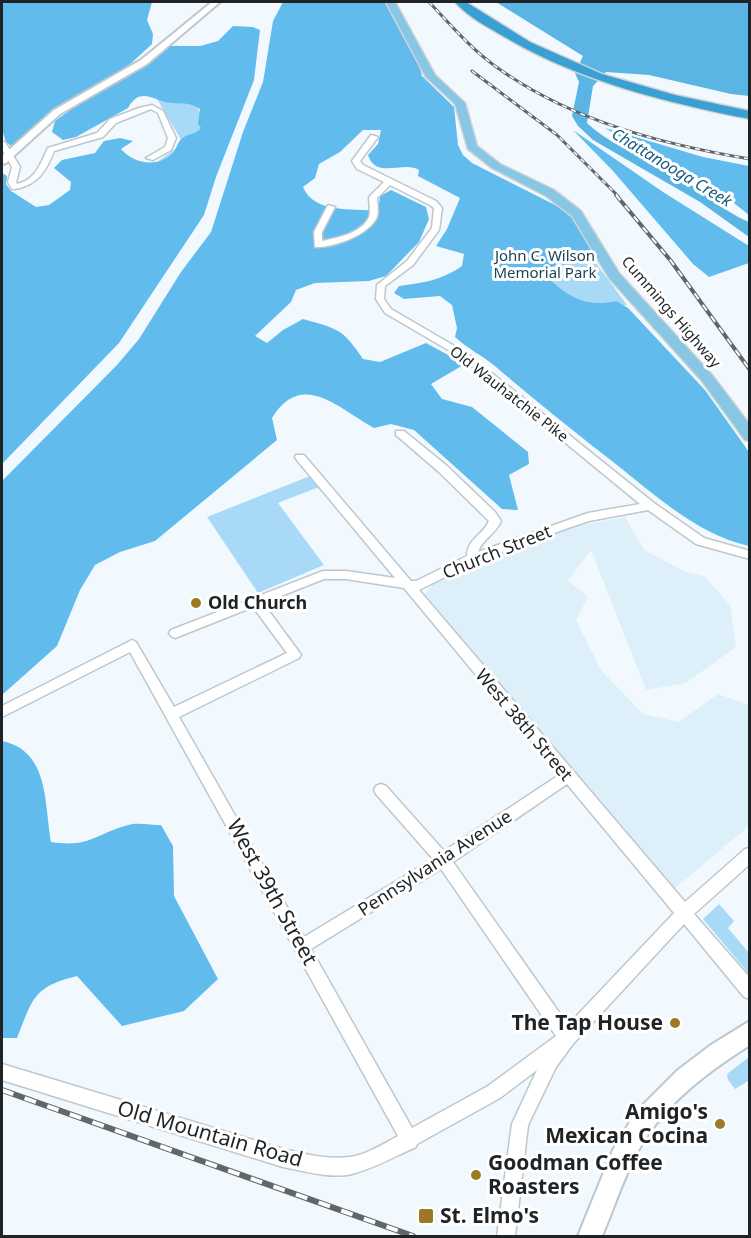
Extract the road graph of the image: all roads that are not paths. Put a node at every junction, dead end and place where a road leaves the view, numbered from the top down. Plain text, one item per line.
1 (216, 2) edge
2 (391, 2) edge
3 (460, 2) edge
4 (478, 2) edge
5 (573, 63) junction
6 (623, 81) junction
7 (750, 106) edge
8 (750, 115) edge
9 (374, 137) dead end
10 (2, 144) edge
11 (10, 154) junction
12 (150, 158) dead end
13 (2, 161) edge
14 (388, 183) junction
15 (331, 207) dead end
16 (400, 433) dead end
17 (750, 436) edge
18 (300, 457) dead end
19 (650, 506) junction
20 (750, 555) edge
21 (473, 558) junction
22 (405, 584) junction
23 (255, 602) junction
24 (175, 633) dead end
25 (2, 712) edge
26 (172, 714) junction
27 (567, 777) junction
28 (381, 790) dead end
29 (750, 854) edge
30 (443, 860) junction
31 (684, 913) junction
32 (302, 946) junction
33 (750, 991) edge
34 (750, 1032) edge
35 (567, 1038) junction
36 (2, 1072) edge
37 (410, 1141) junction
38 (506, 1236) edge
39 (590, 1236) edge

1 - 11 main road
2 - 17 main road, Cummings Highway
3 - 5 highway
4 - 5 highway
5 - 6 highway
6 - 7 highway
6 - 8 highway
9 - 14 street, Old Wauhatchie Pike
10 - 11 street
11 - 12 street
11 - 13 main road
14 - 15 street
14 - 19 street, Old Wauhatchie Pike
16 - 21 street
18 - 22 street, West 38th Street
19 - 20 street, Old Wauhatchie Pike
19 - 21 street, Church Street
21 - 22 street, Church Street
22 - 23 street, Church Street
22 - 27 street, West 38th Street
23 - 24 street, Church Street
23 - 26 street
25 - 26 street, West 39th Street
26 - 32 street, West 39th Street
27 - 30 street, Pennsylvania Avenue
27 - 31 street, West 38th Street
28 - 30 street
29 - 31 street
30 - 32 street, Pennsylvania Avenue
30 - 35 street
31 - 33 street, West 38th Street
31 - 35 street
32 - 37 street, West 39th Street
34 - 39 main road
35 - 37 street, Old Mountain Road
35 - 38 street
36 - 37 street, Old Mountain Road

